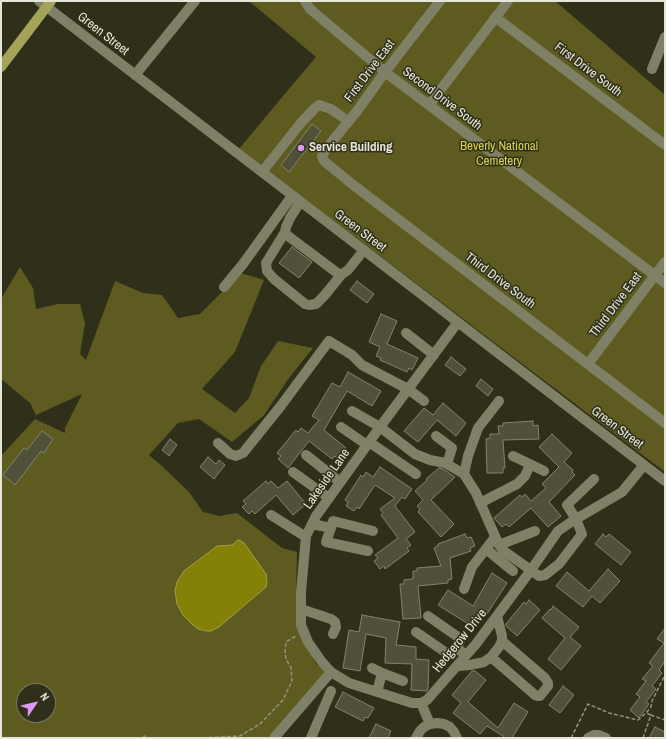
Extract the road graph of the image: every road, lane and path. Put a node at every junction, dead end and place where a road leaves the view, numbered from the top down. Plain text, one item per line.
1 (195, 1) edge
2 (305, 1) edge
3 (440, 1) edge
4 (508, 1) edge
5 (46, 3) edge
6 (495, 17) junction
7 (665, 37) edge
8 (663, 48) edge
9 (1, 67) edge
10 (652, 69) dead end
11 (385, 72) junction
12 (135, 75) junction
13 (429, 105) junction
14 (348, 121) junction
15 (665, 145) edge
16 (322, 156) joint
17 (262, 172) junction
18 (296, 199) junction
19 (285, 232) junction
20 (364, 250) junction
21 (665, 262) edge
22 (341, 275) junction
23 (655, 276) junction
24 (665, 283) edge
25 (224, 287) dead end
26 (458, 322) junction
27 (406, 333) dead end
28 (434, 355) junction
29 (588, 364) junction
30 (408, 389) junction
31 (424, 401) dead end
32 (499, 401) dead end
33 (352, 411) dead end
34 (665, 423) edge
35 (380, 427) junction
36 (341, 428) dead end
37 (436, 436) dead end
38 (218, 443) dead end
39 (368, 443) junction
40 (306, 455) dead end
41 (513, 456) dead end
42 (447, 464) junction
43 (530, 465) junction
44 (644, 465) junction
45 (544, 471) dead end
46 (293, 472) dead end
47 (416, 474) dead end
48 (464, 474) junction
49 (594, 478) dead end
50 (665, 481) edge
51 (340, 482) junction
52 (328, 498) junction
53 (480, 503) junction
54 (271, 515) dead end
55 (576, 519) junction
56 (312, 524) junction
57 (331, 528) junction
58 (373, 531) dead end
59 (535, 531) dead end
60 (306, 537) junction
61 (497, 541) junction
62 (486, 549) junction
63 (368, 551) dead end
64 (531, 570) junction
65 (513, 571) dead end
66 (464, 589) dead end
67 (301, 609) junction
68 (428, 616) dead end
69 (497, 616) junction
70 (416, 632) dead end
71 (333, 634) dead end
72 (296, 636) dead end
73 (502, 642) junction
74 (457, 648) junction
75 (466, 655) junction
76 (491, 657) junction
77 (458, 666) junction
78 (372, 668) dead end
79 (331, 672) junction
80 (382, 673) junction
81 (665, 674) edge
82 (403, 681) dead end
83 (331, 691) dead end
84 (377, 692) junction
85 (421, 703) junction
86 (646, 713) junction
87 (651, 715) junction
88 (665, 720) edge
89 (430, 724) junction
90 (279, 737) edge
91 (143, 738) edge
92 (150, 738) edge
93 (197, 738) edge
94 (310, 738) edge
95 (416, 738) edge
96 (457, 738) edge
97 (571, 738) edge
98 (588, 738) edge
99 (606, 738) edge
100 (643, 738) edge

1 - 12 street
2 - 11 street, Second Drive South
3 - 11 street, First Drive East
4 - 6 street
5 - 9 main road
5 - 12 street, Green Street
6 - 13 street
6 - 15 street, First Drive South
7 - 8 street
8 - 10 street
11 - 13 street, Second Drive South
11 - 14 street, First Drive East
12 - 17 street, Green Street
13 - 23 street, Second Drive South
14 - 16 street, First Drive East
14 - 17 street
16 - 29 street, Third Drive South
17 - 18 street, Green Street
18 - 19 street
18 - 20 street, Green Street
18 - 25 street
19 - 22 street
19 - 22 street
20 - 22 street
20 - 26 street, Green Street
21 - 23 street, Third Drive East
23 - 24 street, Second Drive South
23 - 29 street, Third Drive East
26 - 28 street, Lakeside Lane
26 - 44 street, Green Street
27 - 28 street
28 - 30 street, Lakeside Lane
29 - 34 street, Third Drive South
30 - 31 street
30 - 35 street, Lakeside Lane
30 - 38 street
32 - 48 street
33 - 35 street
35 - 39 street, Lakeside Lane
35 - 42 street
36 - 39 street
37 - 42 street
39 - 47 street
39 - 51 street, Lakeside Lane
40 - 51 street
41 - 43 street
42 - 48 street
43 - 45 street
43 - 53 street
44 - 50 street, Green Street
44 - 55 street, Hedgerow Drive
46 - 52 street
48 - 53 street
49 - 55 street
51 - 52 street, Lakeside Lane
52 - 56 street, Lakeside Lane
53 - 61 street
54 - 60 street
55 - 64 street, Hedgerow Drive
55 - 64 street
56 - 57 street
56 - 60 street, Lakeside Lane
57 - 58 street
57 - 63 street
59 - 61 street
60 - 67 street, Lakeside Lane
61 - 62 street
61 - 64 street
62 - 65 street
62 - 66 street
64 - 69 street, Hedgerow Drive
67 - 71 street
67 - 79 street, Lakeside Lane
68 - 74 street
69 - 73 street
69 - 75 street, Hedgerow Drive
70 - 74 street
72 - 93 path
73 - 76 street
73 - 76 street
74 - 75 street
75 - 77 street, Hedgerow Drive
76 - 77 street
77 - 85 street, Hedgerow Drive
78 - 80 street
79 - 84 street
79 - 90 street
80 - 82 street
80 - 84 street
81 - 86 path
83 - 94 street
84 - 85 street
85 - 89 street
86 - 87 path
86 - 97 path
87 - 88 path
87 - 100 path
89 - 95 street
89 - 96 street
91 - 92 path
98 - 99 street

